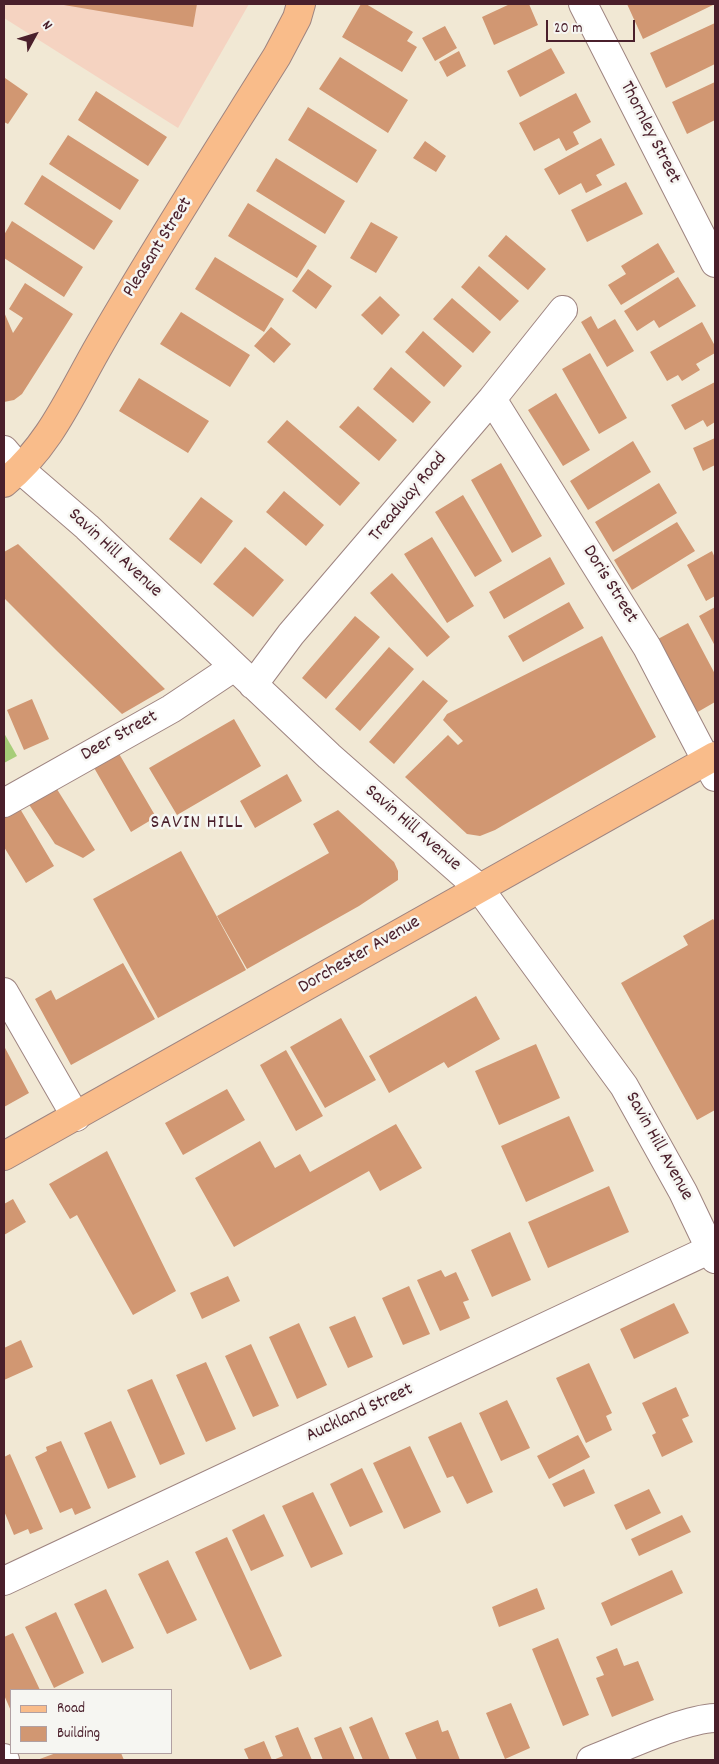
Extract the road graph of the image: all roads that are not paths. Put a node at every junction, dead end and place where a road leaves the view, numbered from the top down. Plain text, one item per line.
1 (301, 4) edge
2 (584, 4) edge
3 (715, 263) edge
4 (563, 310) dead end
5 (492, 399) junction
6 (9, 468) edge
7 (234, 667) junction
8 (253, 685) junction
9 (712, 764) edge
10 (4, 803) edge
11 (479, 888) junction
12 (4, 992) edge
13 (76, 1117) junction
14 (4, 1156) edge
15 (714, 1252) edge
16 (4, 1581) edge
17 (715, 1718) edge
18 (591, 1760) edge

1 - 6 main road, Pleasant Street
2 - 3 street, Thornley Street
4 - 5 street, Treadway Road
5 - 8 street, Treadway Road
5 - 9 street, Doris Street
6 - 7 street, Savin Hill Avenue
7 - 8 street, Savin Hill Avenue
7 - 10 street, Deer Street
8 - 11 street, Savin Hill Avenue
9 - 11 main road, Dorchester Avenue
11 - 13 main road, Dorchester Avenue
11 - 15 street, Savin Hill Avenue
12 - 13 street
13 - 14 main road, Dorchester Avenue
15 - 16 street, Auckland Street
17 - 18 street

